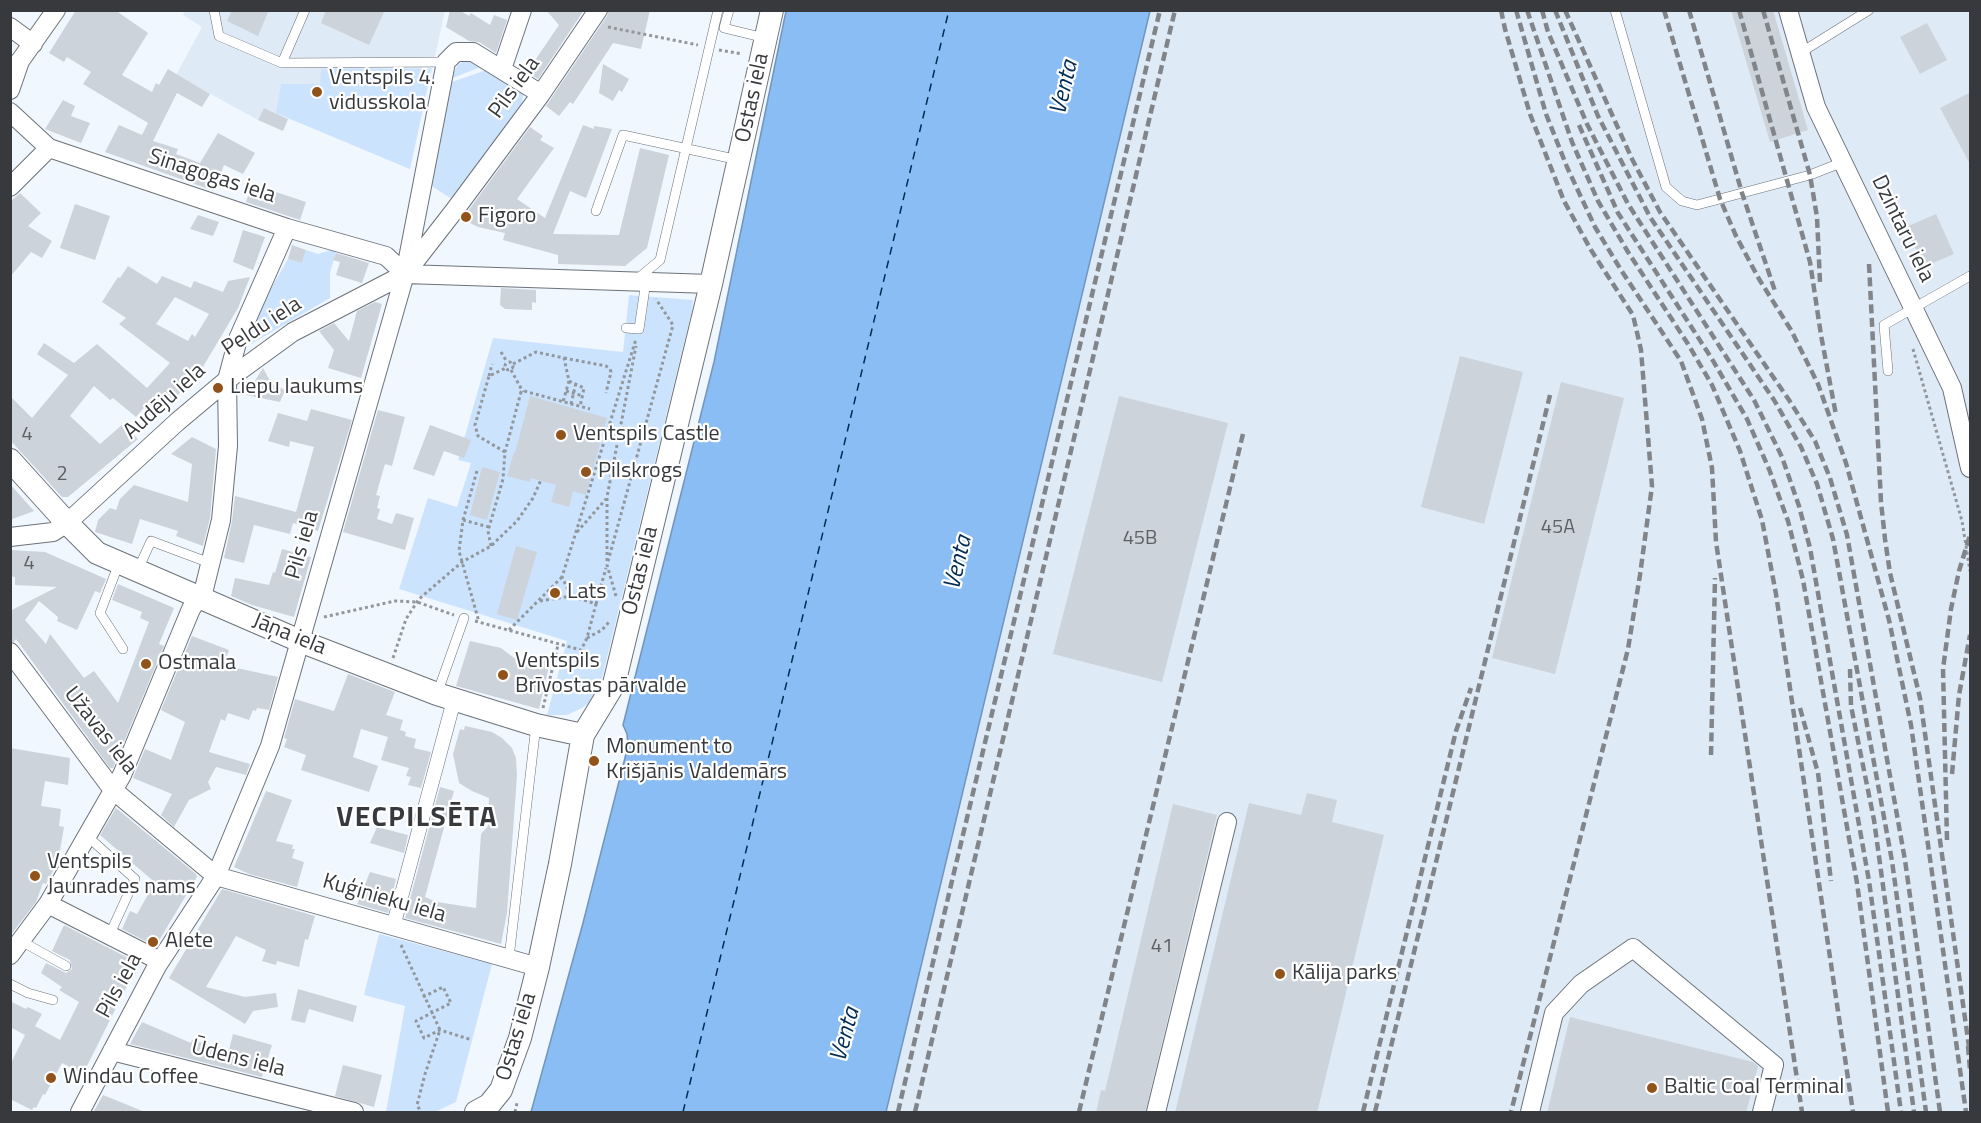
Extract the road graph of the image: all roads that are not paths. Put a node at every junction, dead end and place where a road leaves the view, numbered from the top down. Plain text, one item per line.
1 (56, 10) edge
2 (214, 10) edge
3 (305, 10) edge
4 (522, 10) edge
5 (718, 10) edge
6 (729, 10) edge
7 (772, 10) edge
8 (1615, 10) edge
9 (1788, 10) edge
10 (1869, 10) edge
11 (595, 17) edge
12 (10, 27) edge
13 (33, 44) junction
14 (764, 48) junction
15 (1800, 53) junction
16 (446, 62) junction
17 (282, 63) junction
18 (15, 65) edge
19 (502, 69) junction
20 (10, 90) edge
21 (541, 94) junction
22 (10, 112) edge
23 (49, 148) junction
24 (686, 149) junction
25 (739, 160) junction
26 (1843, 162) junction
27 (10, 187) edge
28 (596, 211) dead end
29 (287, 228) junction
30 (405, 274) junction
31 (1971, 276) edge
32 (641, 281) junction
33 (711, 284) junction
34 (1913, 308) junction
35 (626, 328) dead end
36 (1888, 371) dead end
37 (227, 380) junction
38 (10, 460) edge
39 (1971, 468) edge
40 (67, 523) junction
41 (10, 537) edge
42 (119, 562) junction
43 (141, 563) dead end
44 (210, 563) junction
45 (199, 597) junction
46 (464, 618) road end
47 (300, 641) junction
48 (123, 649) dead end
49 (10, 652) edge
50 (446, 697) junction
51 (536, 725) junction
52 (583, 735) junction
53 (113, 790) junction
54 (1227, 822) dead end
55 (87, 836) junction
56 (216, 876) junction
57 (48, 904) junction
58 (393, 927) junction
59 (109, 936) junction
60 (16, 948) edge
61 (509, 958) junction
62 (160, 961) junction
63 (66, 966) dead end
64 (538, 967) junction
65 (10, 984) edge
66 (53, 1000) dead end
67 (112, 1051) junction
68 (80, 1113) edge
69 (354, 1113) edge
70 (476, 1113) edge
71 (1156, 1113) edge
72 (1530, 1113) edge
73 (1762, 1113) edge

1 - 13 street
2 - 17 lane
3 - 17 lane
4 - 19 street
5 - 24 lane
6 - 14 lane
7 - 14 street, Ostas iela
8 - 26 lane
9 - 15 street, Dzintaru iela
10 - 15 lane
11 - 21 street, Pils iela
12 - 13 street
13 - 18 street
14 - 25 street, Ostas iela
15 - 26 street, Dzintaru iela
16 - 17 lane
16 - 19 street
16 - 30 street
18 - 20 street
19 - 21 street
21 - 30 street, Pils iela
22 - 23 street, Sinagogas iela
23 - 27 street
23 - 29 street, Sinagogas iela
24 - 25 lane
24 - 28 lane
24 - 32 lane
25 - 33 street, Ostas iela
26 - 34 street, Dzintaru iela
29 - 30 street, Sinagogas iela
29 - 37 street, Audēju iela
30 - 32 street, Peldu iela
30 - 37 street, Peldu iela
30 - 47 street, Pils iela
31 - 34 lane
32 - 33 street, Peldu iela
32 - 35 lane
33 - 52 street, Ostas iela
34 - 36 lane
34 - 39 street, Dzintaru iela
37 - 40 street, Audēju iela
37 - 44 street, Peldu iela
38 - 40 street, Jāņa iela
40 - 41 street
40 - 42 street, Jāņa iela
42 - 45 street, Jāņa iela
42 - 48 lane
43 - 44 lane
44 - 45 street, Peldu iela
45 - 47 street, Jāņa iela
45 - 53 street, Peldu iela
46 - 50 lane
47 - 50 street, Jāņa iela
47 - 56 street, Pils iela
49 - 53 street, Užavas iela
50 - 51 street, Jāņa iela
50 - 58 street
51 - 52 street, Jāņa iela
51 - 61 lane
52 - 64 street, Ostas iela
53 - 55 street, Peldu iela
53 - 56 street, Užavas iela
54 - 71 street
55 - 57 street, Peldu iela
55 - 59 lane
56 - 58 street, Kuģinieku iela
56 - 62 street, Pils iela
57 - 59 street
57 - 60 street, Peldu iela
58 - 61 street, Kuģinieku iela
59 - 62 street
60 - 63 lane
61 - 64 street, Kuģinieku iela
62 - 67 street, Pils iela
64 - 70 street, Ostas iela
65 - 66 lane
67 - 68 street, Pils iela
67 - 69 street, Ūdens iela
72 - 73 street

